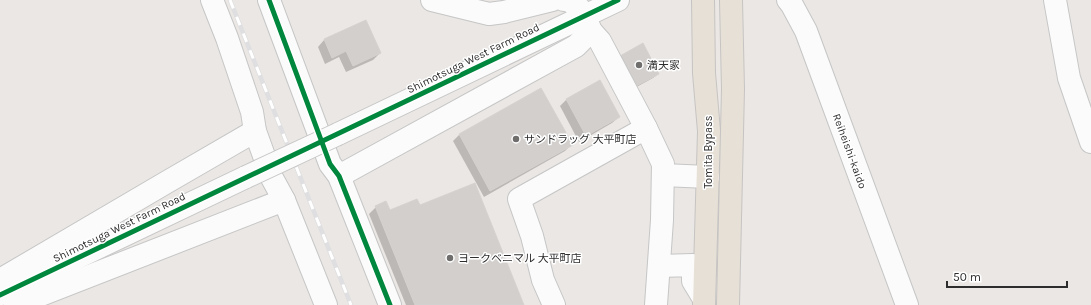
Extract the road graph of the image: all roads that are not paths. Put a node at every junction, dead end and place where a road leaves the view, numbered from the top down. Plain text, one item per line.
1 (212, 0) edge
2 (269, 0) edge
3 (432, 0) edge
4 (550, 0) edge
5 (618, 0) edge
6 (703, 0) edge
7 (731, 0) edge
8 (788, 0) edge
9 (1055, 0) edge
10 (588, 23) junction
11 (646, 128) junction
12 (255, 131) junction
13 (1091, 142) edge
14 (663, 175) junction
15 (339, 176) junction
16 (708, 177) junction
17 (284, 200) junction
18 (659, 266) junction
19 (0, 280) edge
20 (0, 295) edge
21 (704, 302) edge
22 (15, 305) edge
23 (326, 305) edge
24 (390, 305) edge
25 (554, 305) edge
26 (656, 305) edge
27 (728, 305) edge
28 (907, 305) edge

1 - 12 street
2 - 15 street
3 - 4 street
4 - 10 street
5 - 10 street, Shimotsuga West Farm Road
6 - 16 main road, Tomita Bypass
7 - 27 main road, Tomita Bypass
8 - 28 street, Reiheishi-kaido
9 - 13 street
10 - 11 street
10 - 15 street
10 - 20 street, Shimotsuga West Farm Road, bridge
11 - 14 street
11 - 25 street
12 - 17 street
12 - 19 street
14 - 16 street
14 - 18 street
15 - 24 street
16 - 21 main road, Tomita Bypass
17 - 22 street
17 - 23 street
18 - 21 street
18 - 26 street

